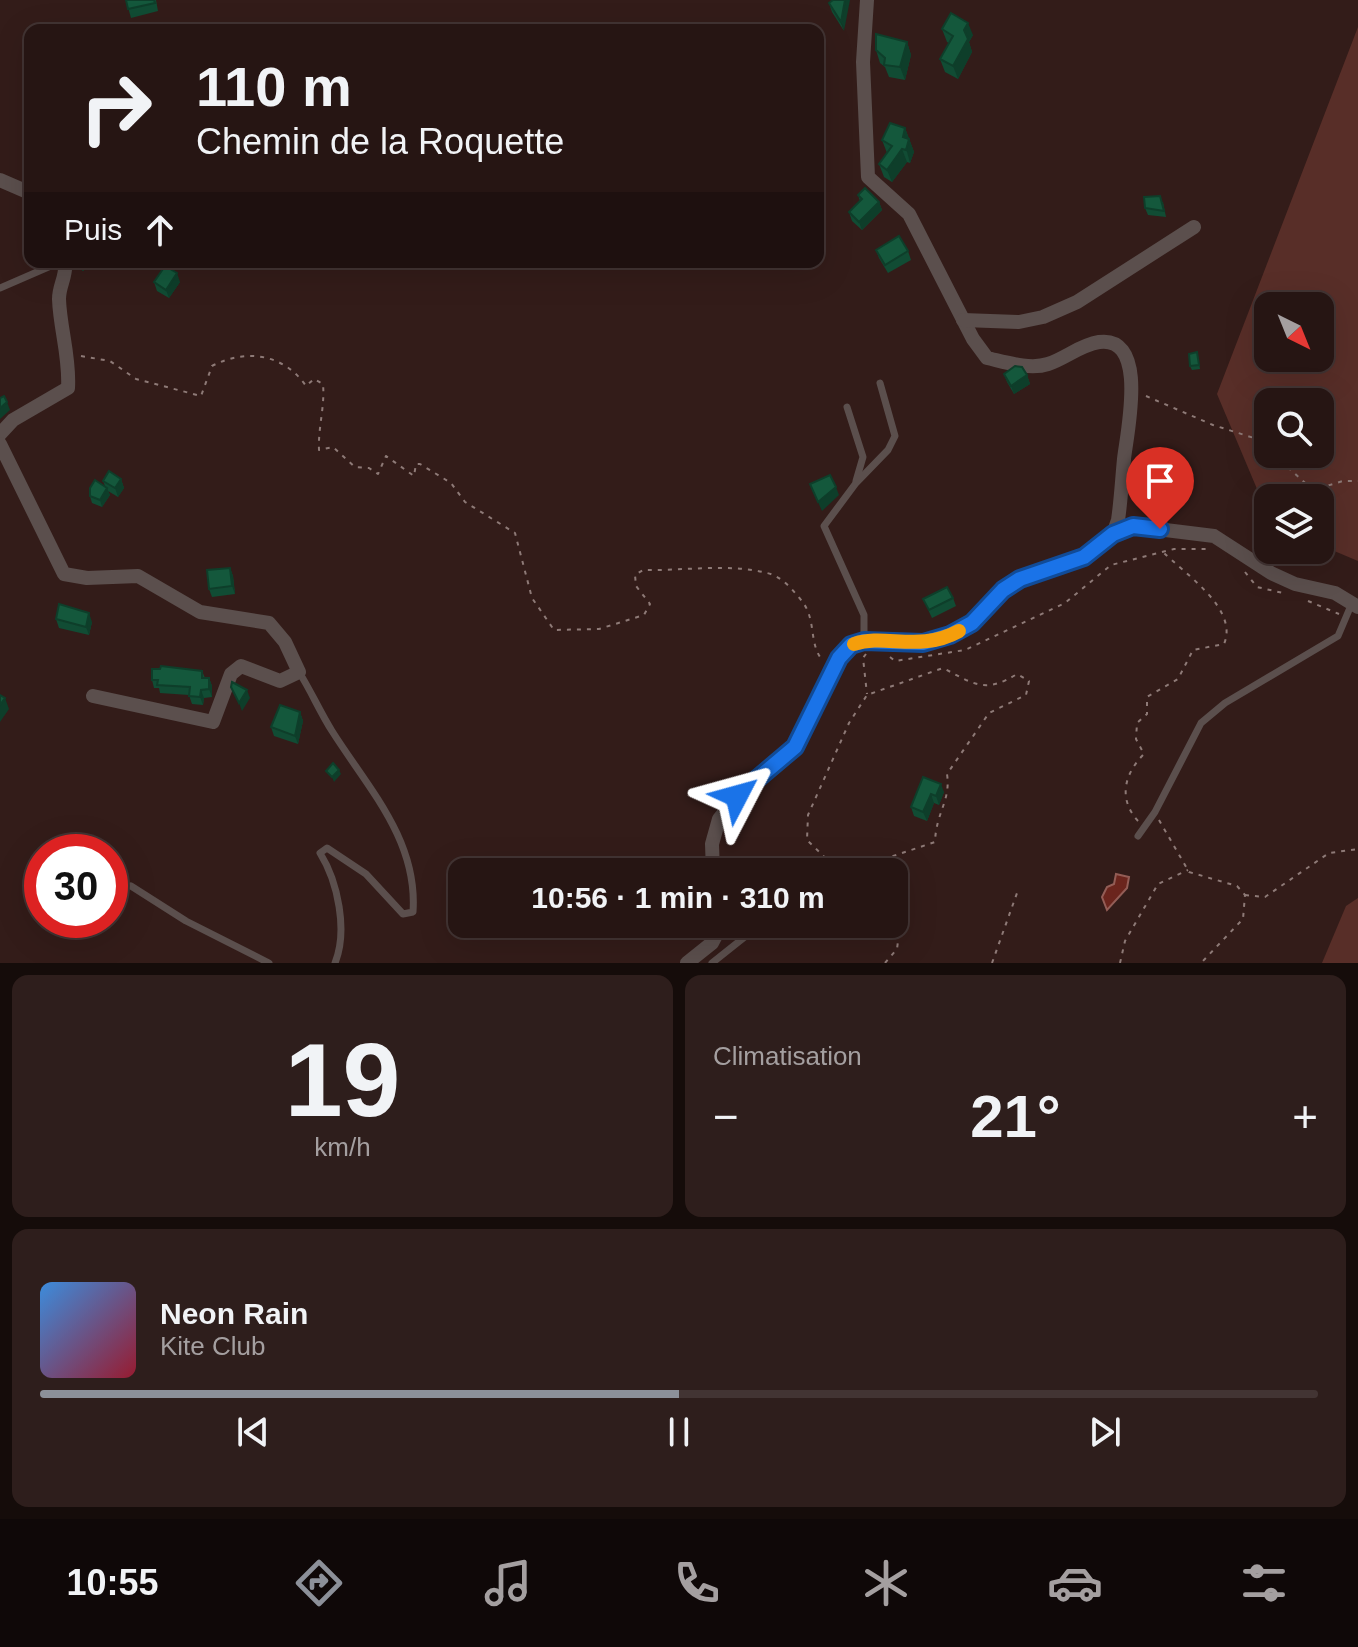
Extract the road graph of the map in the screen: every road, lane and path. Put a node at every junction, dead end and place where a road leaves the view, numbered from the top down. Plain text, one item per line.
1 (867, 0) edge
2 (0, 180) edge
3 (24, 190) edge
4 (1194, 227) dead end
5 (48, 268) edge
6 (64, 268) edge
7 (0, 288) edge
8 (963, 320) junction
9 (68, 354) junction
10 (880, 383) dead end
11 (1132, 390) junction
12 (847, 407) dead end
13 (0, 434) edge
14 (1254, 438) edge
15 (0, 444) edge
16 (1289, 468) edge
17 (1358, 481) edge
18 (856, 483) junction
19 (1113, 534) junction
20 (1216, 550) dead end
21 (1162, 552) junction
22 (1239, 565) dead end
23 (1284, 594) dead end
24 (1298, 597) dead end
25 (1353, 609) edge
26 (870, 642) junction
27 (832, 670) junction
28 (299, 672) junction
29 (867, 695) junction
30 (93, 696) dead end
31 (1155, 812) junction
32 (1144, 828) junction
33 (1138, 836) dead end
34 (1358, 849) edge
35 (712, 858) edge
36 (826, 858) edge
37 (887, 858) edge
38 (1188, 870) junction
39 (131, 886) dead end
40 (1017, 893) dead end
41 (1245, 895) junction
42 (715, 938) edge
43 (743, 938) edge
44 (898, 938) edge
45 (269, 963) edge
46 (335, 963) edge
47 (687, 963) edge
48 (712, 963) edge
49 (885, 963) edge
50 (992, 963) edge
51 (1120, 963) edge
52 (1201, 963) edge

1 - 8 street
2 - 3 street
4 - 8 street
5 - 7 lane
6 - 9 street
8 - 11 street
9 - 13 street
9 - 27 path
10 - 18 lane
11 - 14 path
11 - 19 street
12 - 18 lane
15 - 28 street
16 - 17 path
18 - 26 lane
19 - 25 street
19 - 26 street
20 - 21 path
21 - 26 path
21 - 32 path
22 - 23 path
24 - 25 path
25 - 31 lane
26 - 27 street
26 - 29 path
27 - 35 street
28 - 30 street
28 - 46 lane
29 - 36 path
29 - 37 path
31 - 32 lane
31 - 38 path
32 - 33 lane
34 - 41 path
38 - 41 path
38 - 51 path
39 - 45 lane
40 - 50 path
41 - 52 path
42 - 47 street
43 - 48 lane
44 - 49 path

